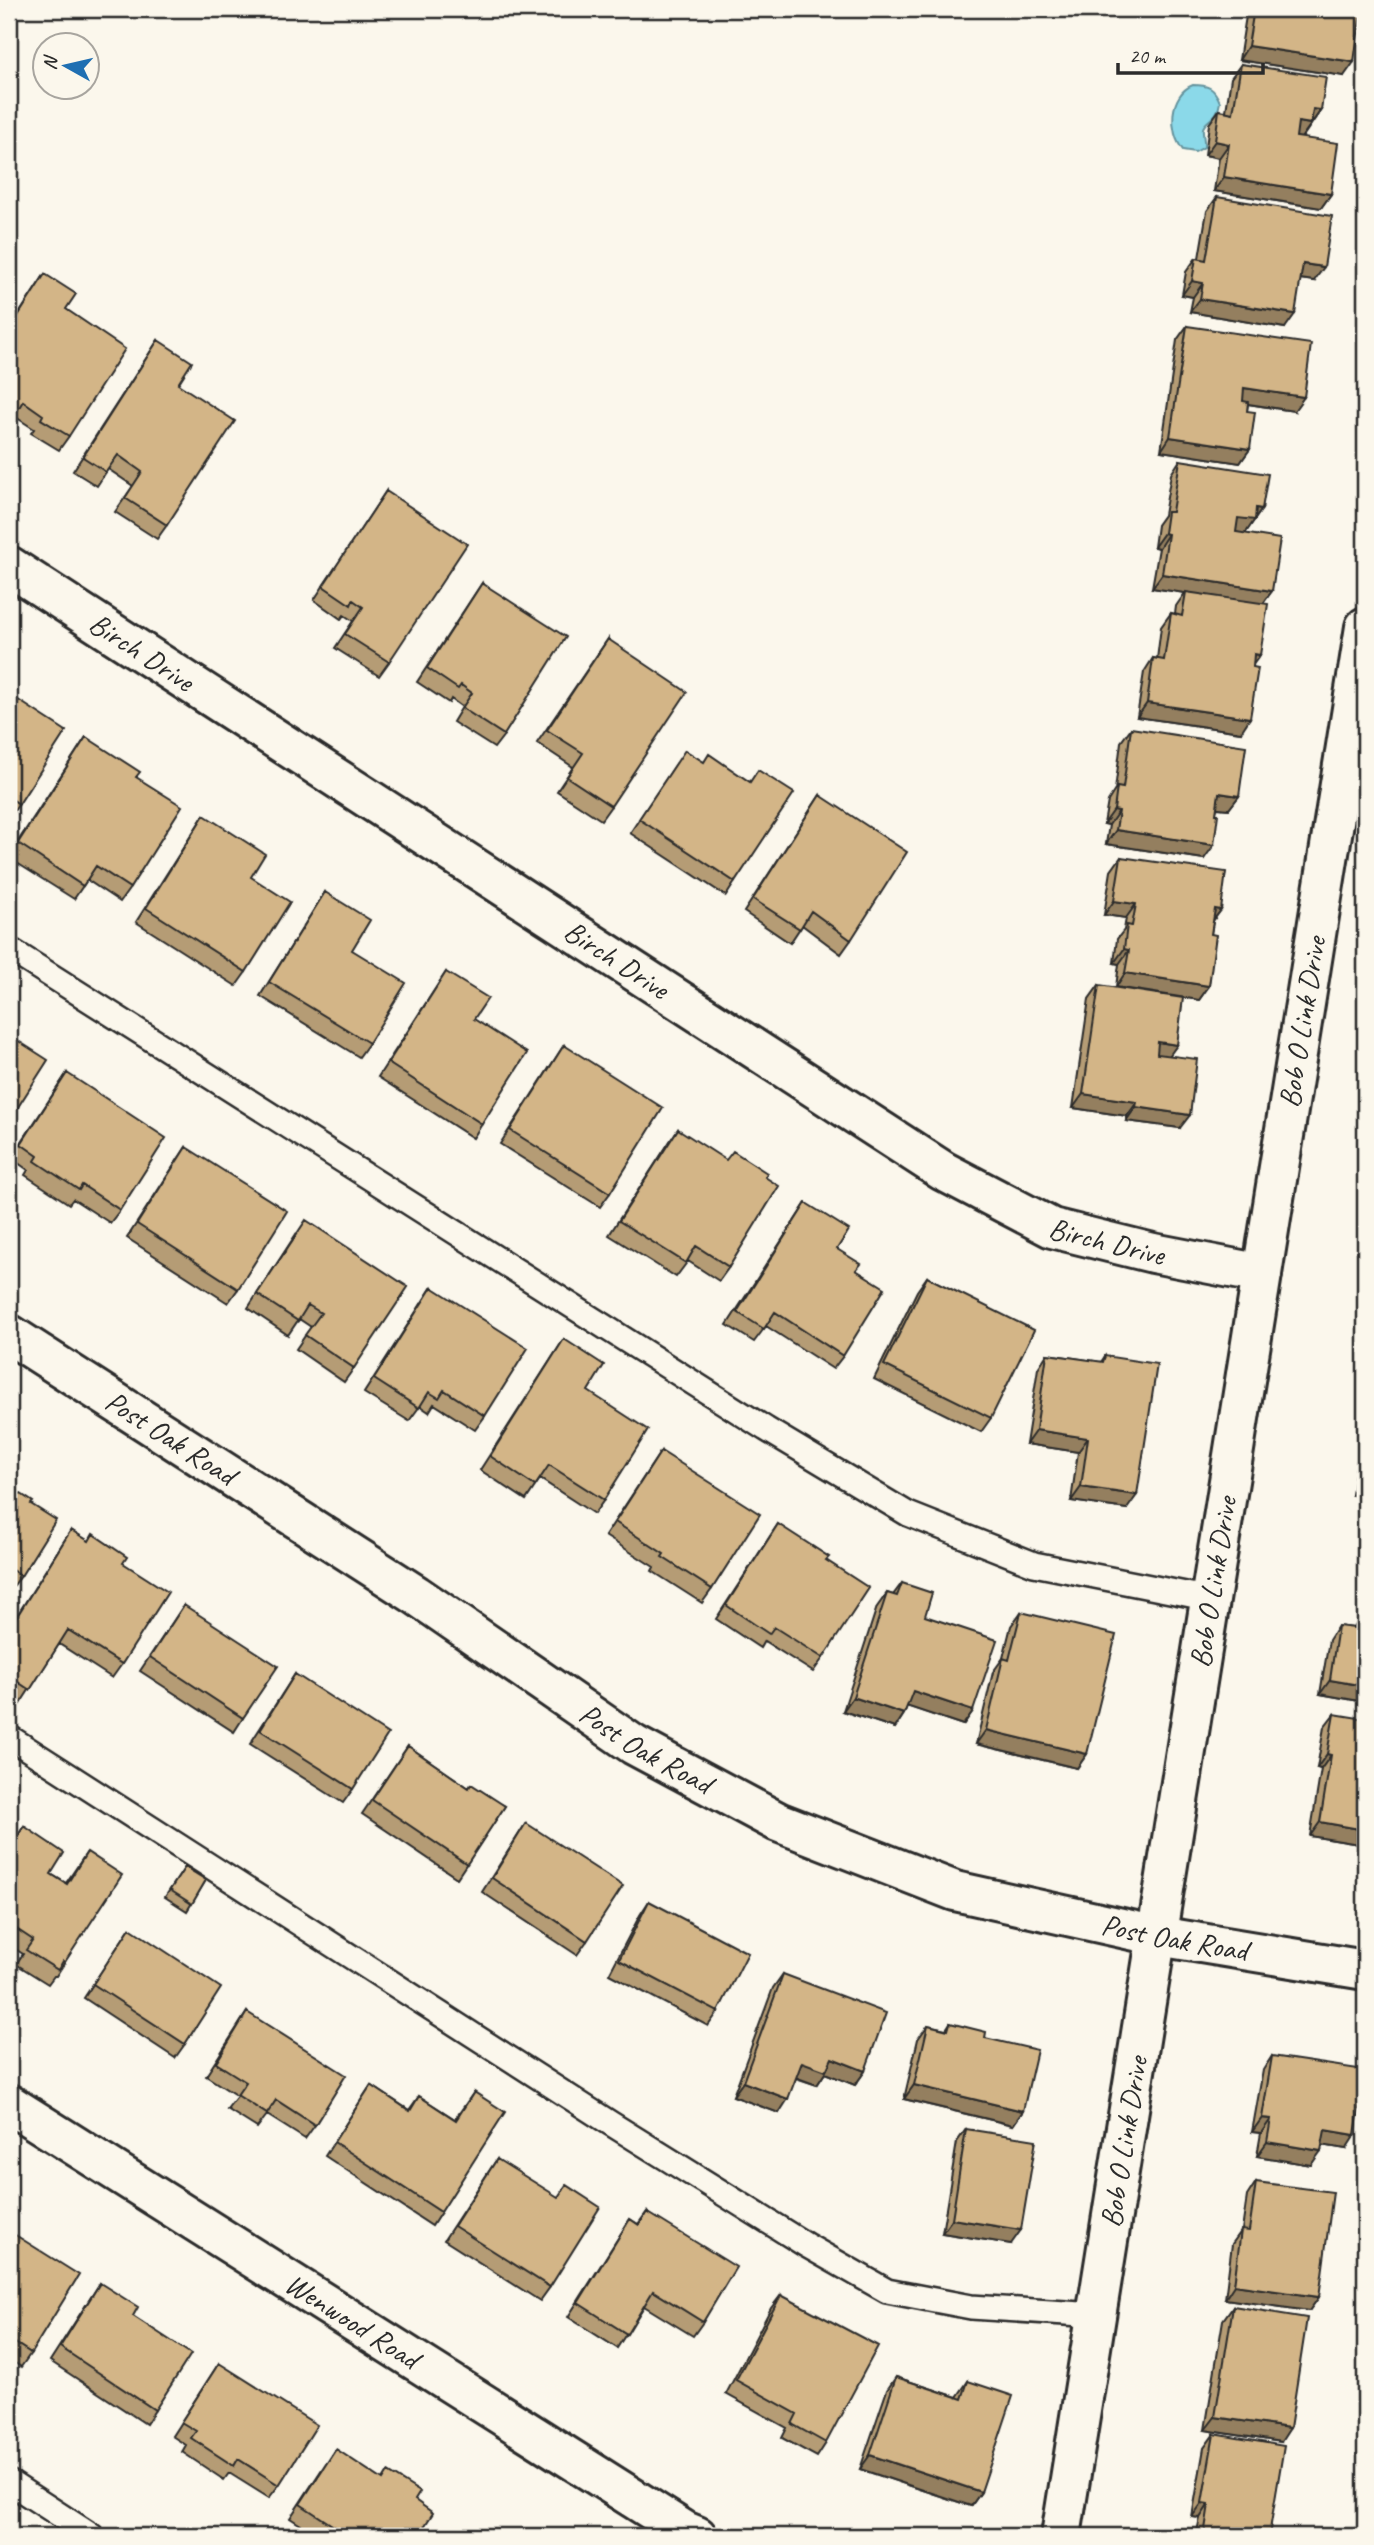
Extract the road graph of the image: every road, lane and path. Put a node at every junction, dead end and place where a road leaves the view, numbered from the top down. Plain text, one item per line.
1 (9, 566) edge
2 (1365, 627) edge
3 (9, 950) edge
4 (1262, 1274) junction
5 (9, 1334) edge
6 (1211, 1599) junction
7 (9, 1737) edge
8 (1158, 1936) junction
9 (1365, 1970) edge
10 (9, 2104) edge
11 (1097, 2315) junction
12 (9, 2482) edge
13 (92, 2536) edge
14 (697, 2536) edge
15 (1061, 2536) edge

1 - 4 street, Birch Drive
2 - 4 street, Bob O Link Drive
3 - 6 lane
4 - 6 street, Bob O Link Drive
5 - 8 street, Post Oak Road
6 - 8 street, Bob O Link Drive
7 - 11 lane
8 - 9 street, Post Oak Road
8 - 11 street, Bob O Link Drive
10 - 14 street, Wenwood Road
11 - 15 street, Bob O Link Drive
12 - 13 lane

